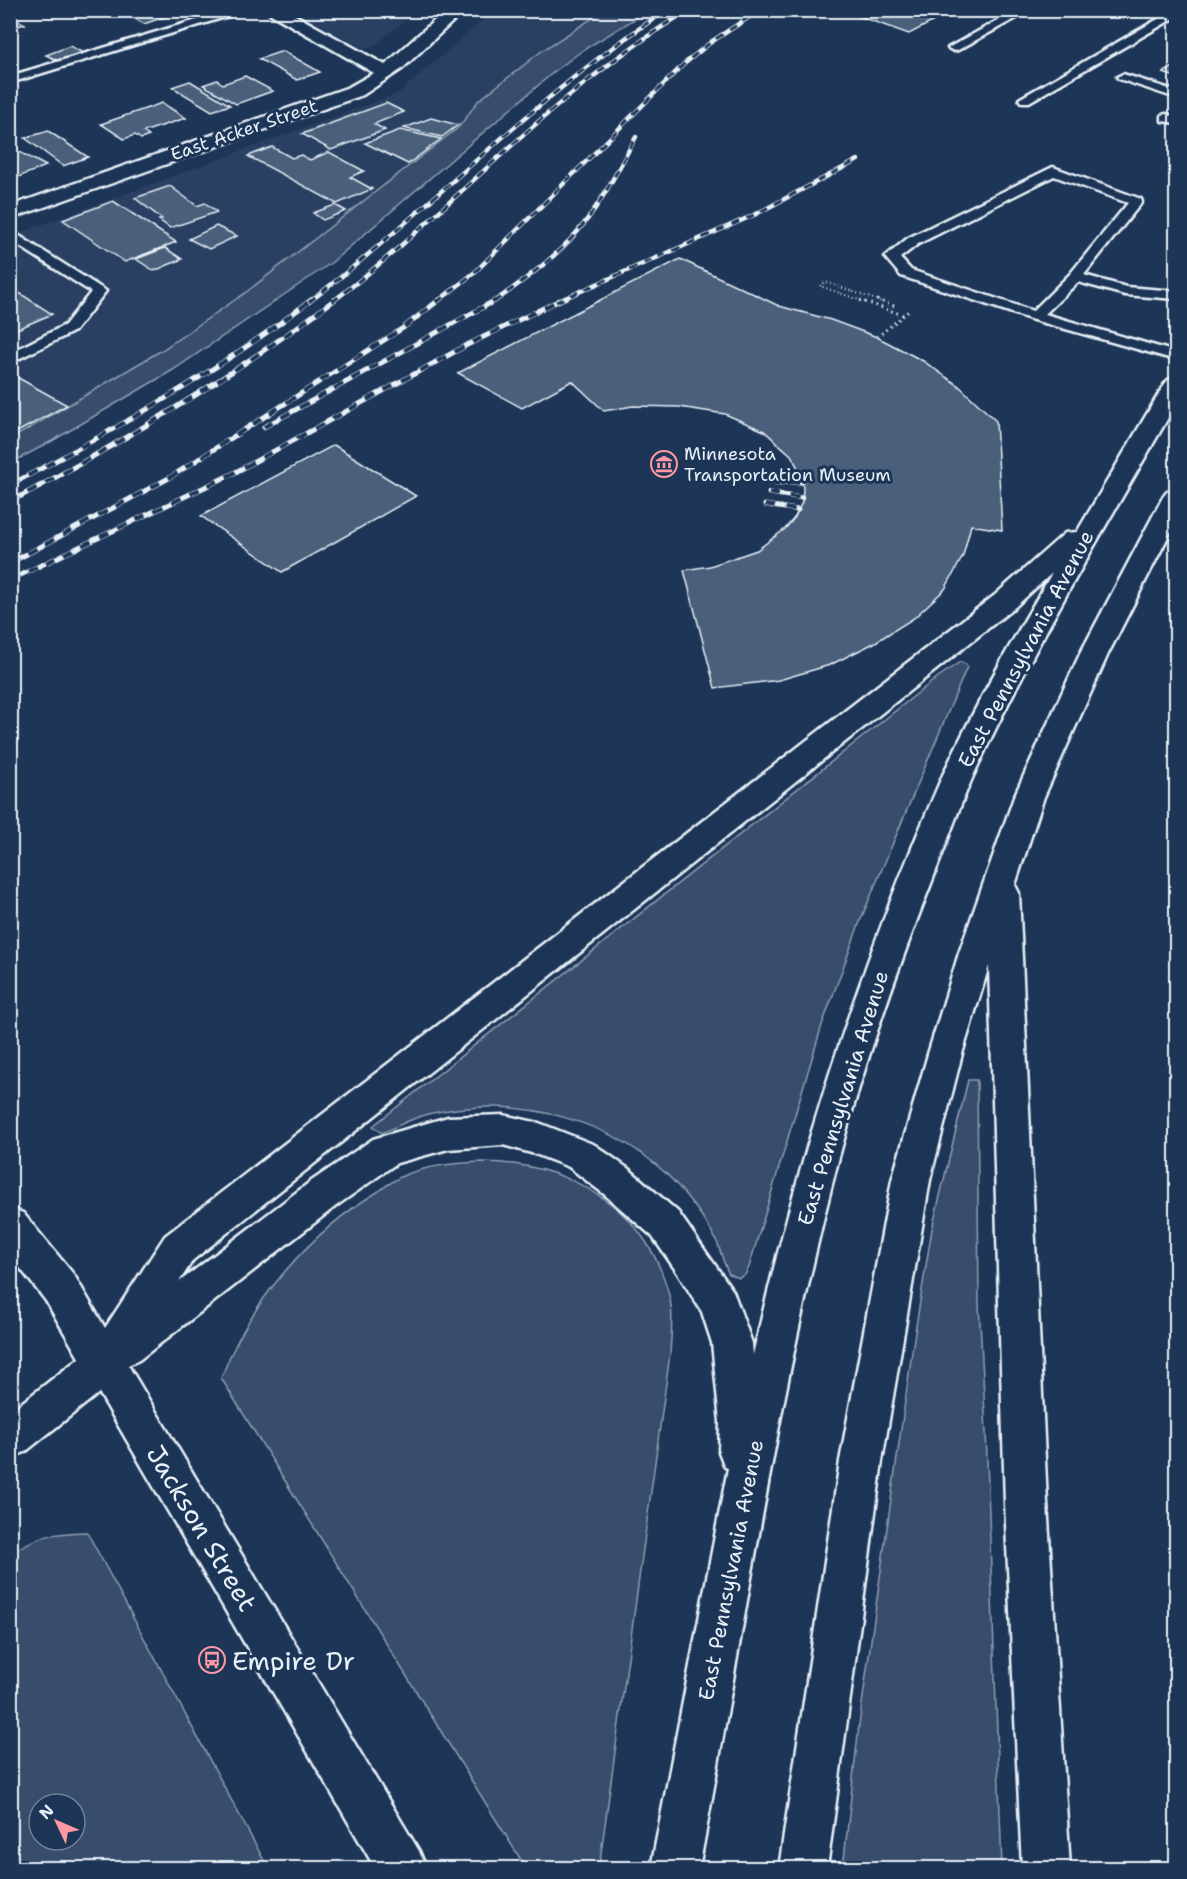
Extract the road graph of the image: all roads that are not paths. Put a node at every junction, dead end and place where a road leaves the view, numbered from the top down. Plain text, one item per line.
1 (243, 10) edge
2 (272, 10) edge
3 (457, 10) edge
4 (1026, 10) edge
5 (1176, 13) edge
6 (954, 48) dead end
7 (385, 72) junction
8 (1123, 77) dead end
9 (10, 80) edge
10 (1176, 95) edge
11 (1025, 99) dead end
12 (10, 213) edge
13 (10, 234) edge
14 (1075, 277) junction
15 (1176, 295) edge
16 (1035, 316) junction
17 (1176, 356) edge
18 (10, 359) edge
19 (1176, 385) edge
20 (1176, 497) edge
21 (1097, 518) junction
22 (1003, 874) junction
23 (10, 1225) edge
24 (105, 1363) junction
25 (10, 1438) edge
26 (736, 1531) junction
27 (402, 1869) edge
28 (675, 1869) edge
29 (803, 1869) edge
30 (1046, 1869) edge

1 - 9 lane
2 - 7 main road
3 - 7 main road, East Acker Street
4 - 6 lane
5 - 11 lane
7 - 12 main road, East Acker Street
8 - 10 lane
13 - 18 lane
14 - 15 lane
14 - 16 lane
14 - 16 lane
16 - 17 lane
19 - 21 main road, East Pennsylvania Avenue
20 - 22 main road
21 - 24 main road
21 - 26 main road, East Pennsylvania Avenue
22 - 29 main road
22 - 30 main road
23 - 24 main road, Jackson Street
24 - 25 main road
24 - 26 main road
24 - 27 main road, Jackson Street
26 - 28 main road, East Pennsylvania Avenue

